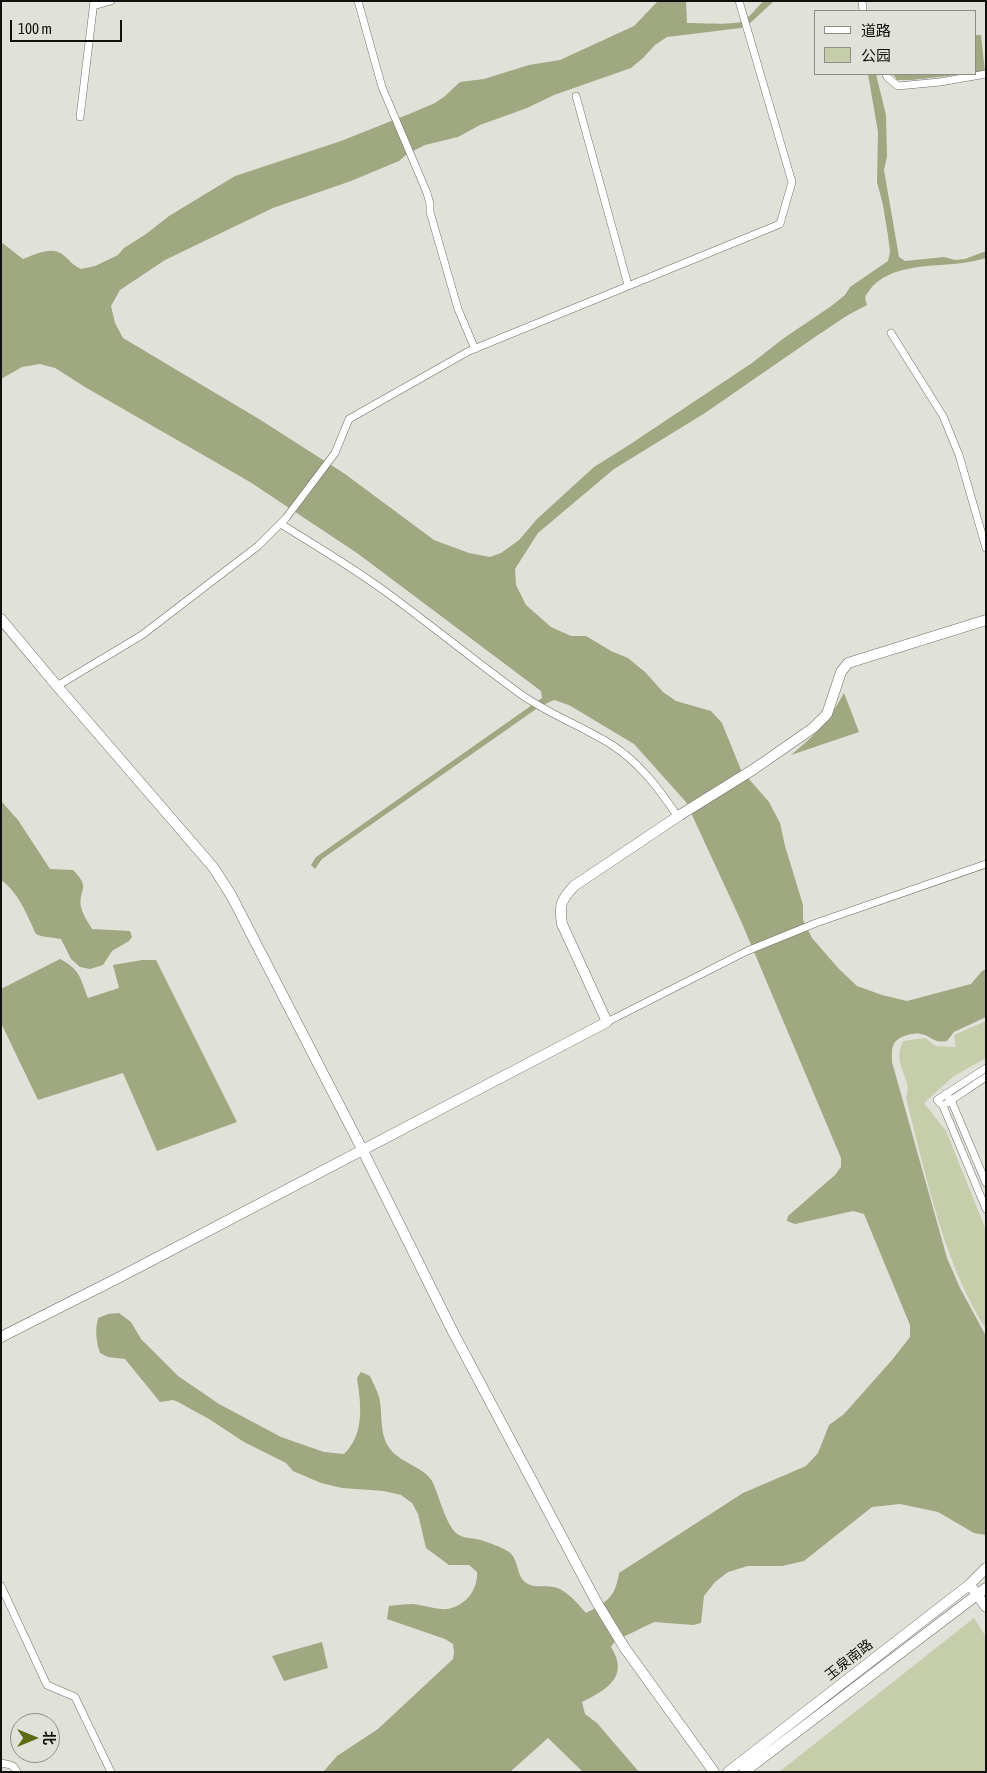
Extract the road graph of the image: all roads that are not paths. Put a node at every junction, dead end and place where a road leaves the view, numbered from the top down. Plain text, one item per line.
1 (111, 1) edge
2 (358, 1) edge
3 (739, 1) edge
4 (94, 4) edge
5 (986, 74) edge
6 (886, 75) edge
7 (576, 96) dead end
8 (80, 116) dead end
9 (628, 285) junction
10 (891, 333) dead end
11 (475, 349) junction
12 (280, 524) junction
13 (986, 548) edge
14 (1, 619) edge
15 (986, 620) edge
16 (57, 686) junction
17 (679, 816) junction
18 (986, 864) edge
19 (607, 1022) junction
20 (986, 1068) edge
21 (986, 1077) edge
22 (946, 1094) junction
23 (951, 1100) junction
24 (943, 1106) junction
25 (363, 1150) junction
26 (986, 1184) edge
27 (986, 1208) edge
28 (1, 1337) edge
29 (985, 1569) edge
30 (969, 1585) junction
31 (1, 1586) edge
32 (986, 1588) edge
33 (976, 1593) junction
34 (986, 1607) edge
35 (1, 1763) edge
36 (17, 1772) edge
37 (111, 1772) edge
38 (714, 1772) edge
39 (728, 1772) edge
40 (744, 1772) edge

1 - 4 street
2 - 11 street
3 - 9 street
4 - 8 street
5 - 6 street
7 - 9 street
9 - 11 street
10 - 13 street
11 - 12 street
12 - 16 street
12 - 17 street
14 - 16 street
15 - 17 street
16 - 25 street
17 - 19 street
18 - 19 street
19 - 25 street
20 - 22 street
21 - 23 street
22 - 23 street
22 - 24 street
23 - 24 street
23 - 26 street
24 - 27 street
25 - 28 street
25 - 38 street
29 - 30 street, 玉泉南路
30 - 33 street
30 - 39 street, 玉泉南路
31 - 37 street
32 - 33 street, 玉泉南路
33 - 34 street
33 - 40 street, 玉泉南路
35 - 36 street

